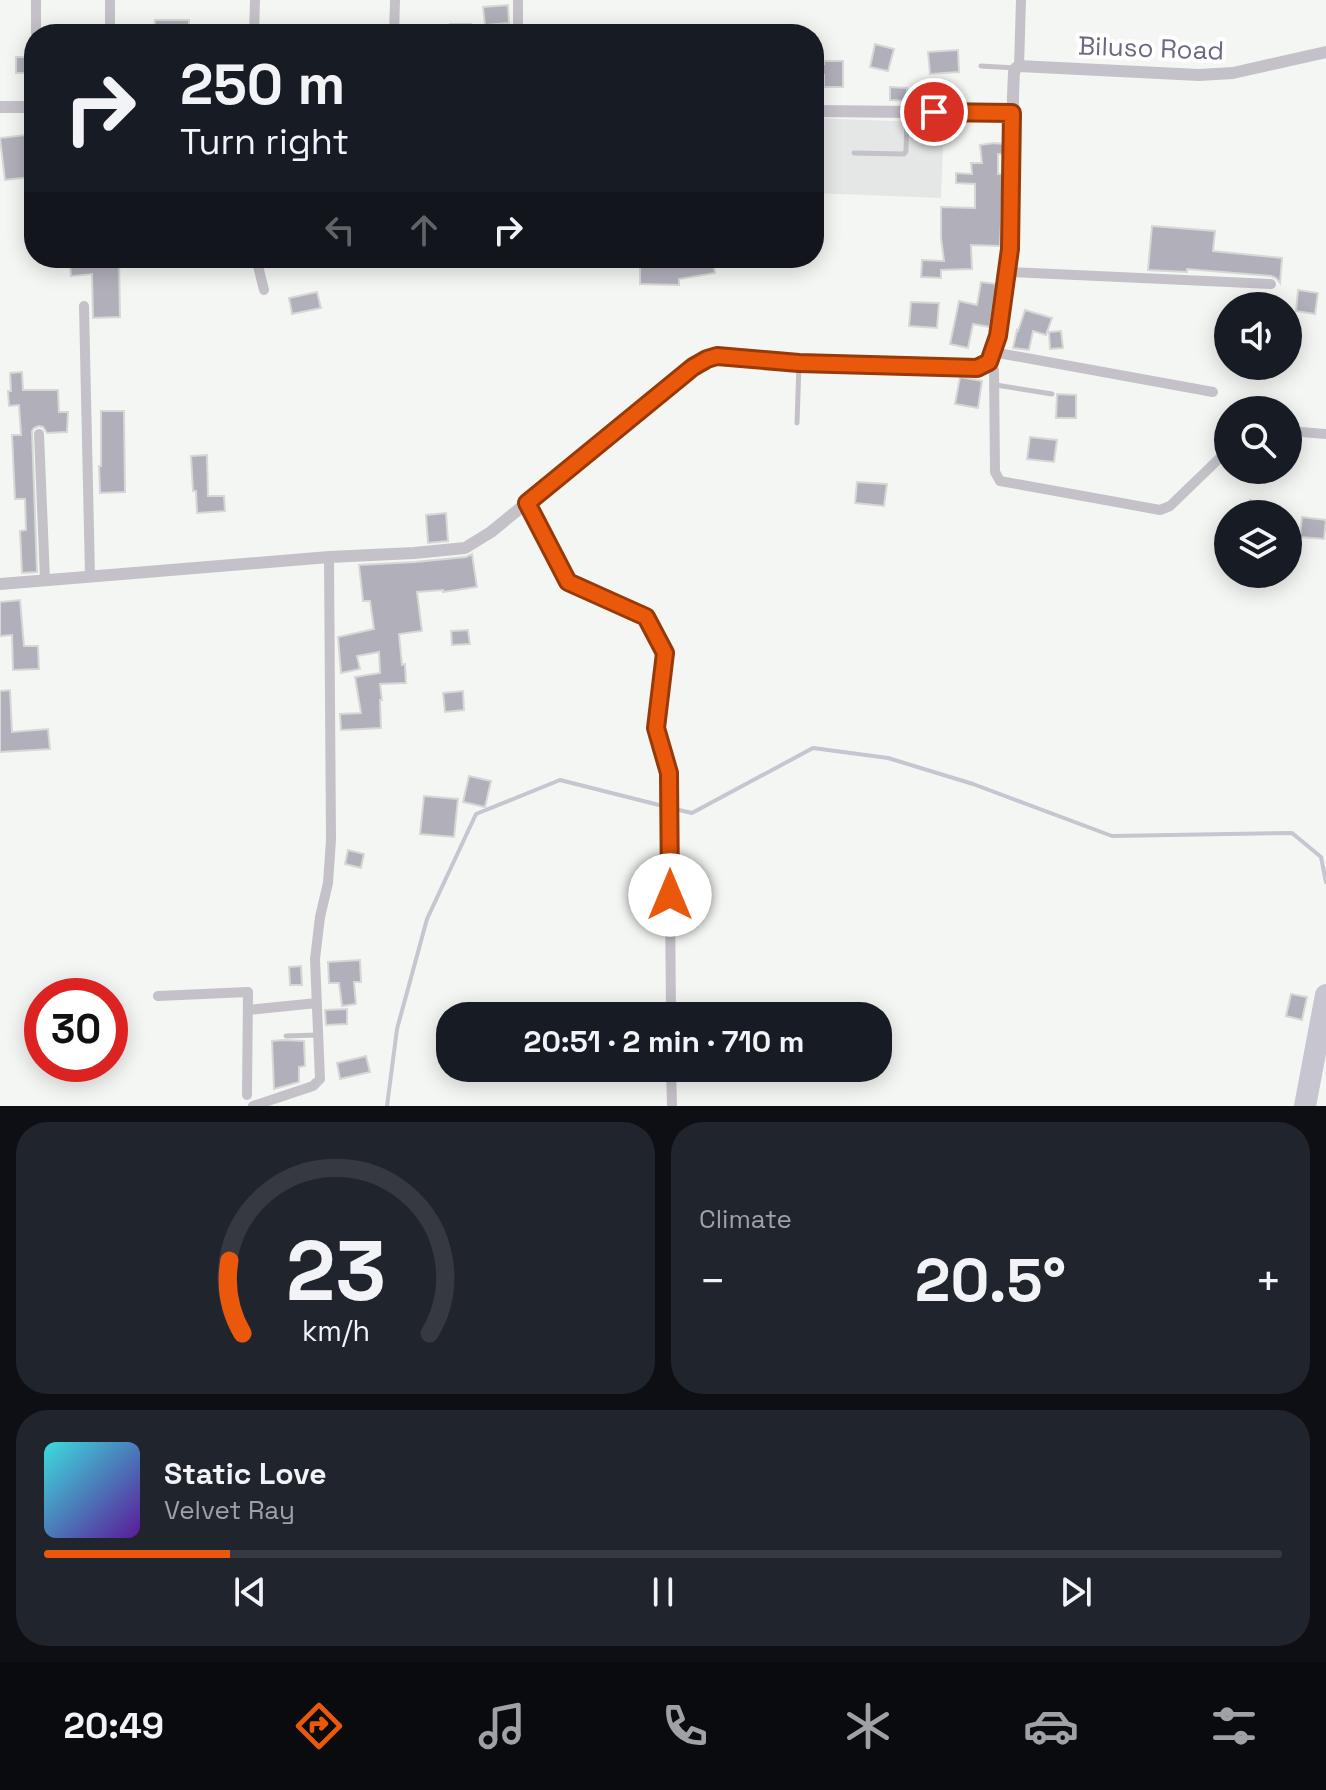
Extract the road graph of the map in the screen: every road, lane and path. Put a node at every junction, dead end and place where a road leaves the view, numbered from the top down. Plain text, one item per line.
1 (36, 0) edge
2 (110, 0) edge
3 (255, 0) edge
4 (395, 0) edge
5 (518, 0) edge
6 (1021, 0) edge
7 (36, 24) edge
8 (110, 24) edge
9 (254, 24) edge
10 (394, 24) edge
11 (518, 24) edge
12 (1326, 52) edge
13 (981, 66) dead end
14 (1018, 67) junction
15 (0, 107) edge
16 (24, 107) edge
17 (824, 111) edge
18 (908, 111) junction
19 (1012, 113) junction
20 (854, 153) dead end
21 (258, 268) edge
22 (1008, 272) junction
23 (1271, 284) dead end
24 (264, 290) dead end
25 (84, 306) dead end
26 (991, 357) junction
27 (799, 363) junction
28 (995, 385) junction
29 (1213, 392) dead end
30 (1052, 394) dead end
31 (797, 423) dead end
32 (1302, 432) edge
33 (39, 434) dead end
34 (1326, 434) edge
35 (1214, 464) edge
36 (527, 503) junction
37 (329, 557) junction
38 (90, 576) junction
39 (45, 580) junction
40 (0, 584) edge
41 (158, 996) dead end
42 (671, 1002) edge
43 (317, 1003) junction
44 (248, 1010) junction
45 (318, 1034) junction
46 (286, 1036) dead end
47 (671, 1082) edge
48 (247, 1095) dead end
49 (253, 1106) edge
50 (672, 1106) edge

1 - 7 street
2 - 8 street
3 - 9 street
4 - 10 street
5 - 11 street
6 - 14 street
12 - 14 street, Biluso Road
13 - 14 lane
14 - 19 street
15 - 16 street
17 - 18 street
18 - 19 street
18 - 20 lane
19 - 22 street
21 - 24 street
22 - 23 street
22 - 26 street
25 - 38 street
26 - 27 street
26 - 28 street
26 - 29 street
27 - 31 lane
27 - 36 street
28 - 30 lane
28 - 35 street
32 - 34 street
33 - 39 street
36 - 37 street
36 - 42 street
37 - 38 street
37 - 43 street
38 - 39 street
39 - 40 street
41 - 44 street
43 - 44 street
43 - 45 street
44 - 48 street
45 - 46 lane
45 - 49 street
47 - 50 street

